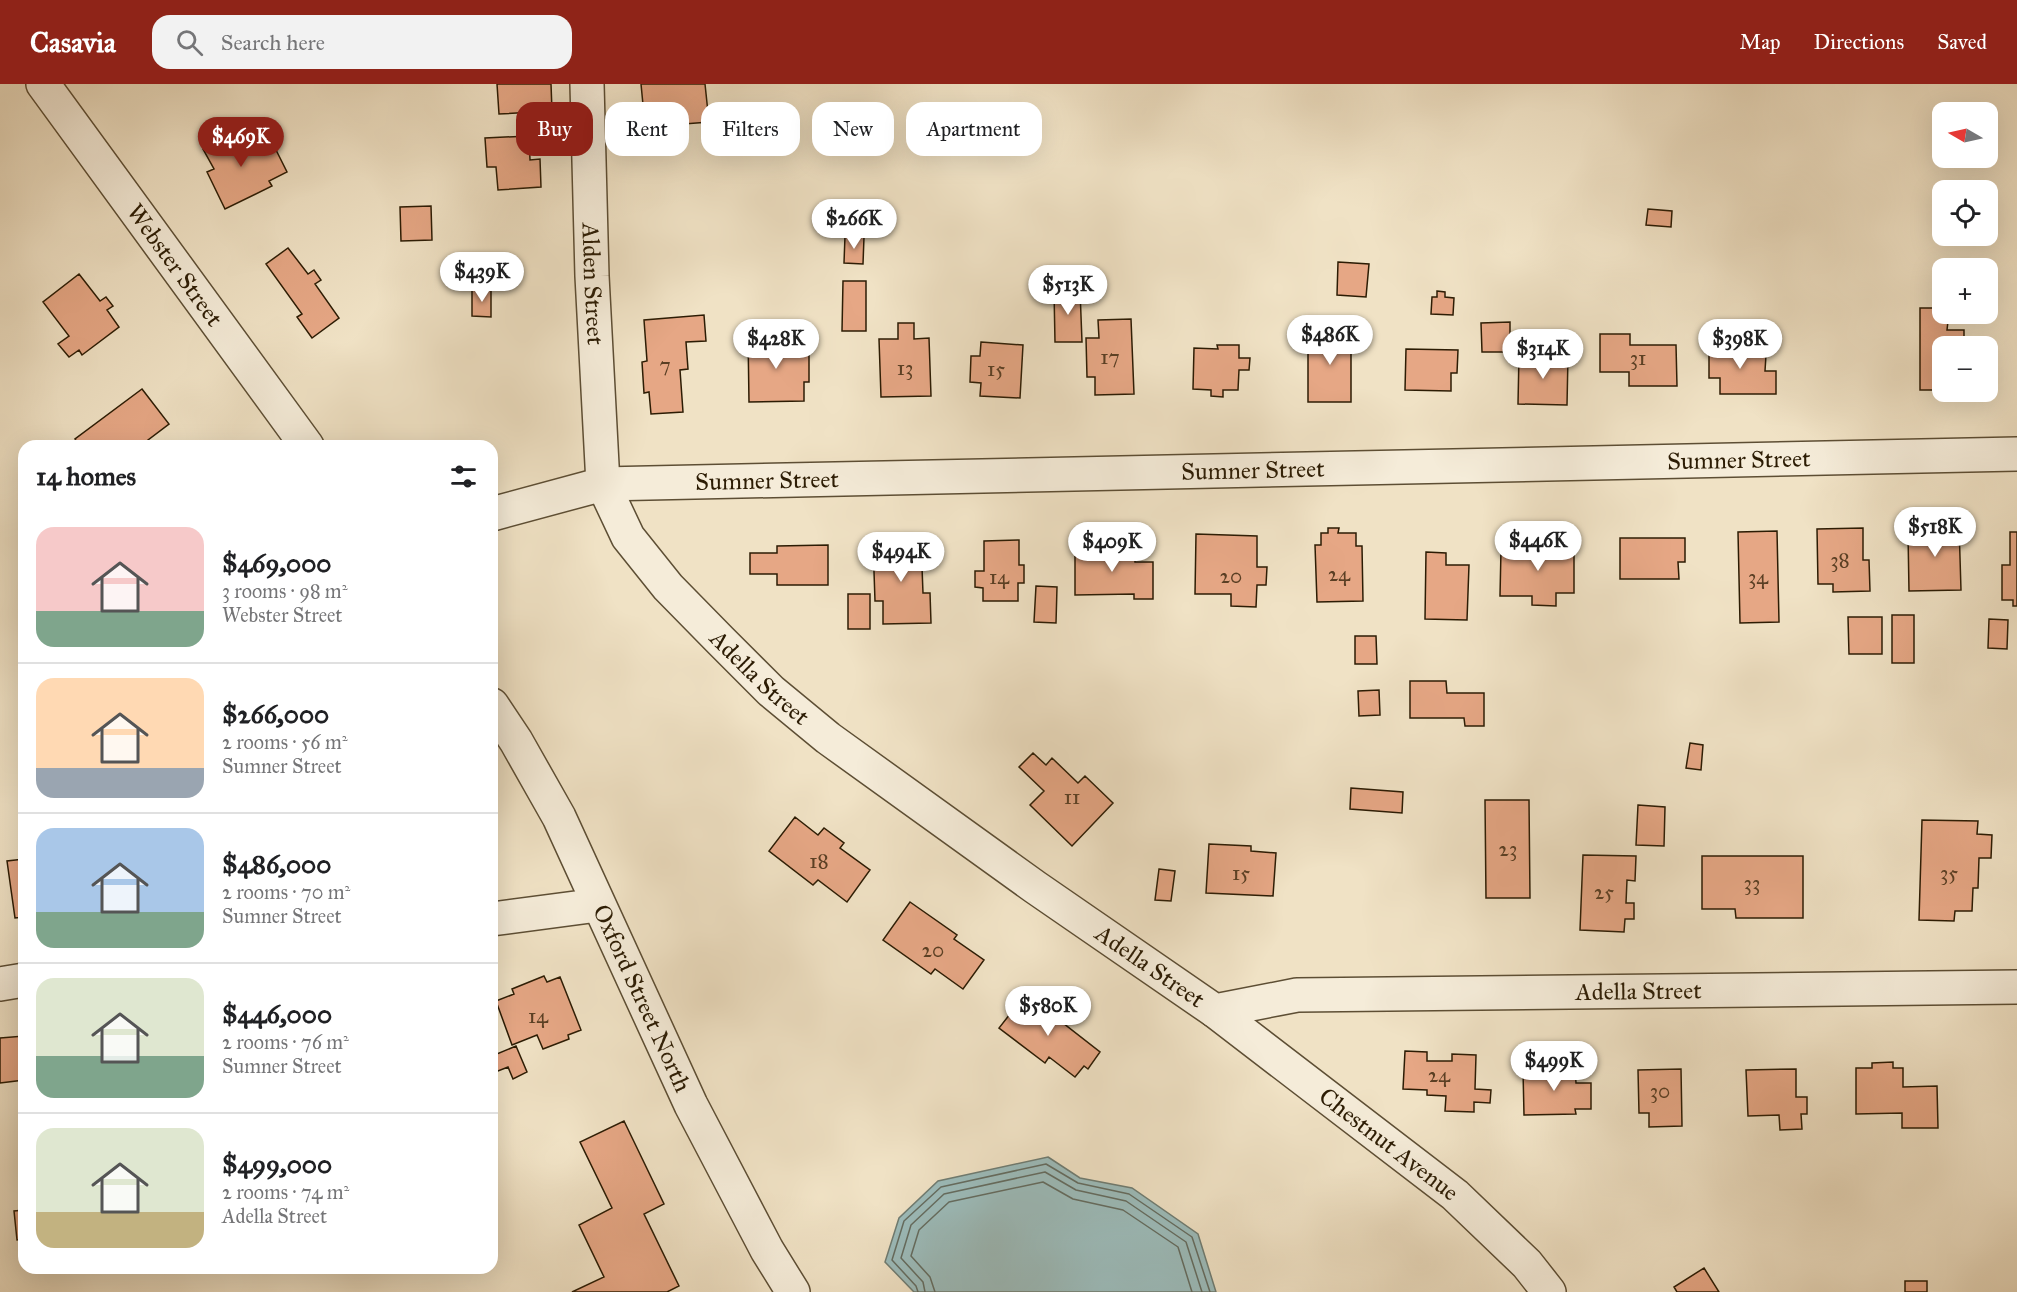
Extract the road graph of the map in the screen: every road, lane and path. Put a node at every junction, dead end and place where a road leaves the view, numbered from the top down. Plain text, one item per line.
1 (43, 84) edge
2 (587, 84) edge
3 (303, 440) edge
4 (2017, 454) edge
5 (603, 484) junction
6 (498, 512) edge
7 (498, 714) edge
8 (598, 905) junction
9 (498, 918) edge
10 (18, 981) edge
11 (0, 984) edge
12 (2017, 987) edge
13 (1215, 1011) junction
14 (793, 1292) edge
15 (1548, 1292) edge

1 - 3 street, Webster Street
2 - 5 street, Alden Street
4 - 5 street, Sumner Street
5 - 6 street, Sumner Street
5 - 13 street, Adella Street
7 - 8 street, Oxford Street North
8 - 9 street
8 - 14 street, Oxford Street North
10 - 11 street
12 - 13 street, Adella Street
13 - 15 street, Chestnut Avenue

